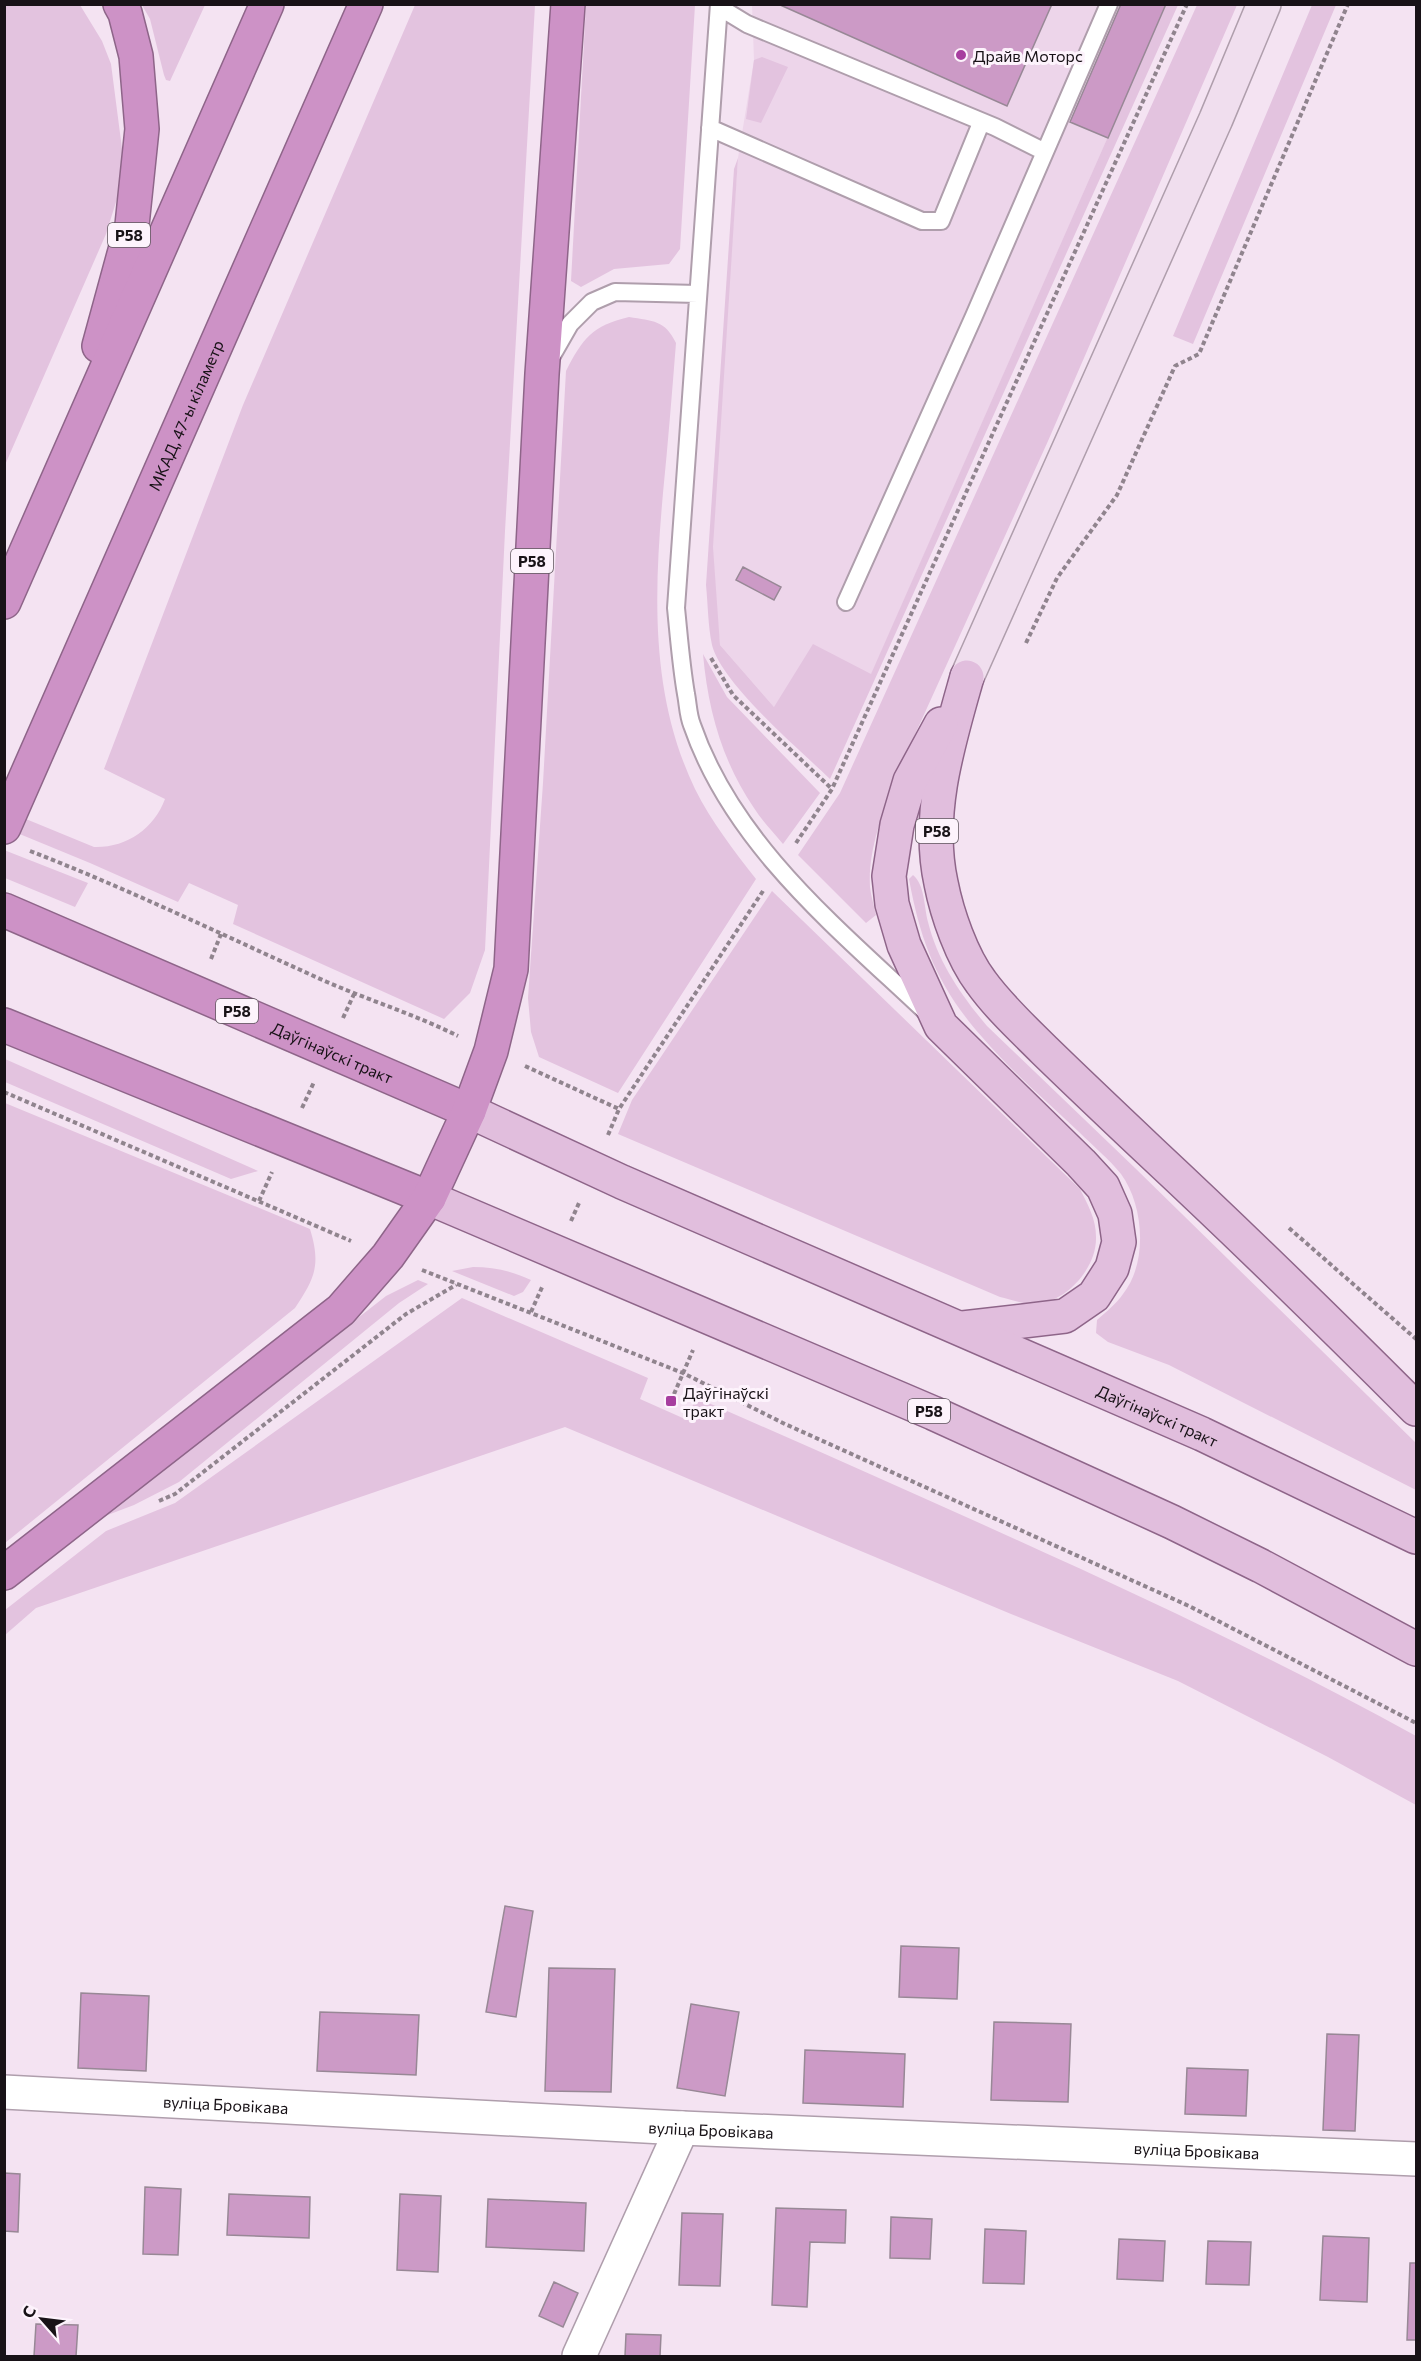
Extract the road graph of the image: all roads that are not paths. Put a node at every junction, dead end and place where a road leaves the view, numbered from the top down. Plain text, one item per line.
1 (120, 4) edge
2 (267, 4) edge
3 (366, 4) edge
4 (568, 4) edge
5 (1109, 4) edge
6 (1264, 4) edge
7 (719, 6) edge
8 (981, 123) junction
9 (710, 128) junction
10 (1045, 152) junction
11 (698, 294) junction
12 (542, 374) junction
13 (66, 461) junction
14 (4, 602) edge
15 (846, 602) dead end
16 (967, 677) junction
17 (15, 838) edge
18 (4, 910) edge
19 (4, 1025) edge
20 (941, 1026) junction
21 (469, 1112) junction
22 (429, 1198) junction
23 (962, 1328) junction
24 (1416, 1409) edge
25 (1416, 1537) edge
26 (4, 1573) edge
27 (1416, 1649) edge
28 (4, 2092) edge
29 (682, 2128) junction
30 (1416, 2159) edge
31 (579, 2356) edge

1 - 13 highway, Р58
2 - 13 highway
3 - 17 highway, МКАД, 47-ы кіламетр
4 - 12 highway, Р58
5 - 10 lane
6 - 16 street, Р58
7 - 8 lane
7 - 9 lane
8 - 9 lane
8 - 10 lane
9 - 11 lane
10 - 15 lane
11 - 12 lane
11 - 20 lane
12 - 21 highway, Р58
13 - 14 highway
16 - 20 main road, Р58
16 - 24 main road, Р58
18 - 21 highway, Даўгінаўскі тракт / Р58
19 - 22 highway, Р58
20 - 23 main road, Р58
21 - 22 highway, Р58
21 - 23 main road, Даўгінаўскі тракт / Р58
22 - 26 highway, Р58
22 - 27 main road, Р58
23 - 25 main road, Даўгінаўскі тракт / Р58
28 - 29 street, вуліца Бровікава
29 - 30 street, вуліца Бровікава
29 - 31 street

